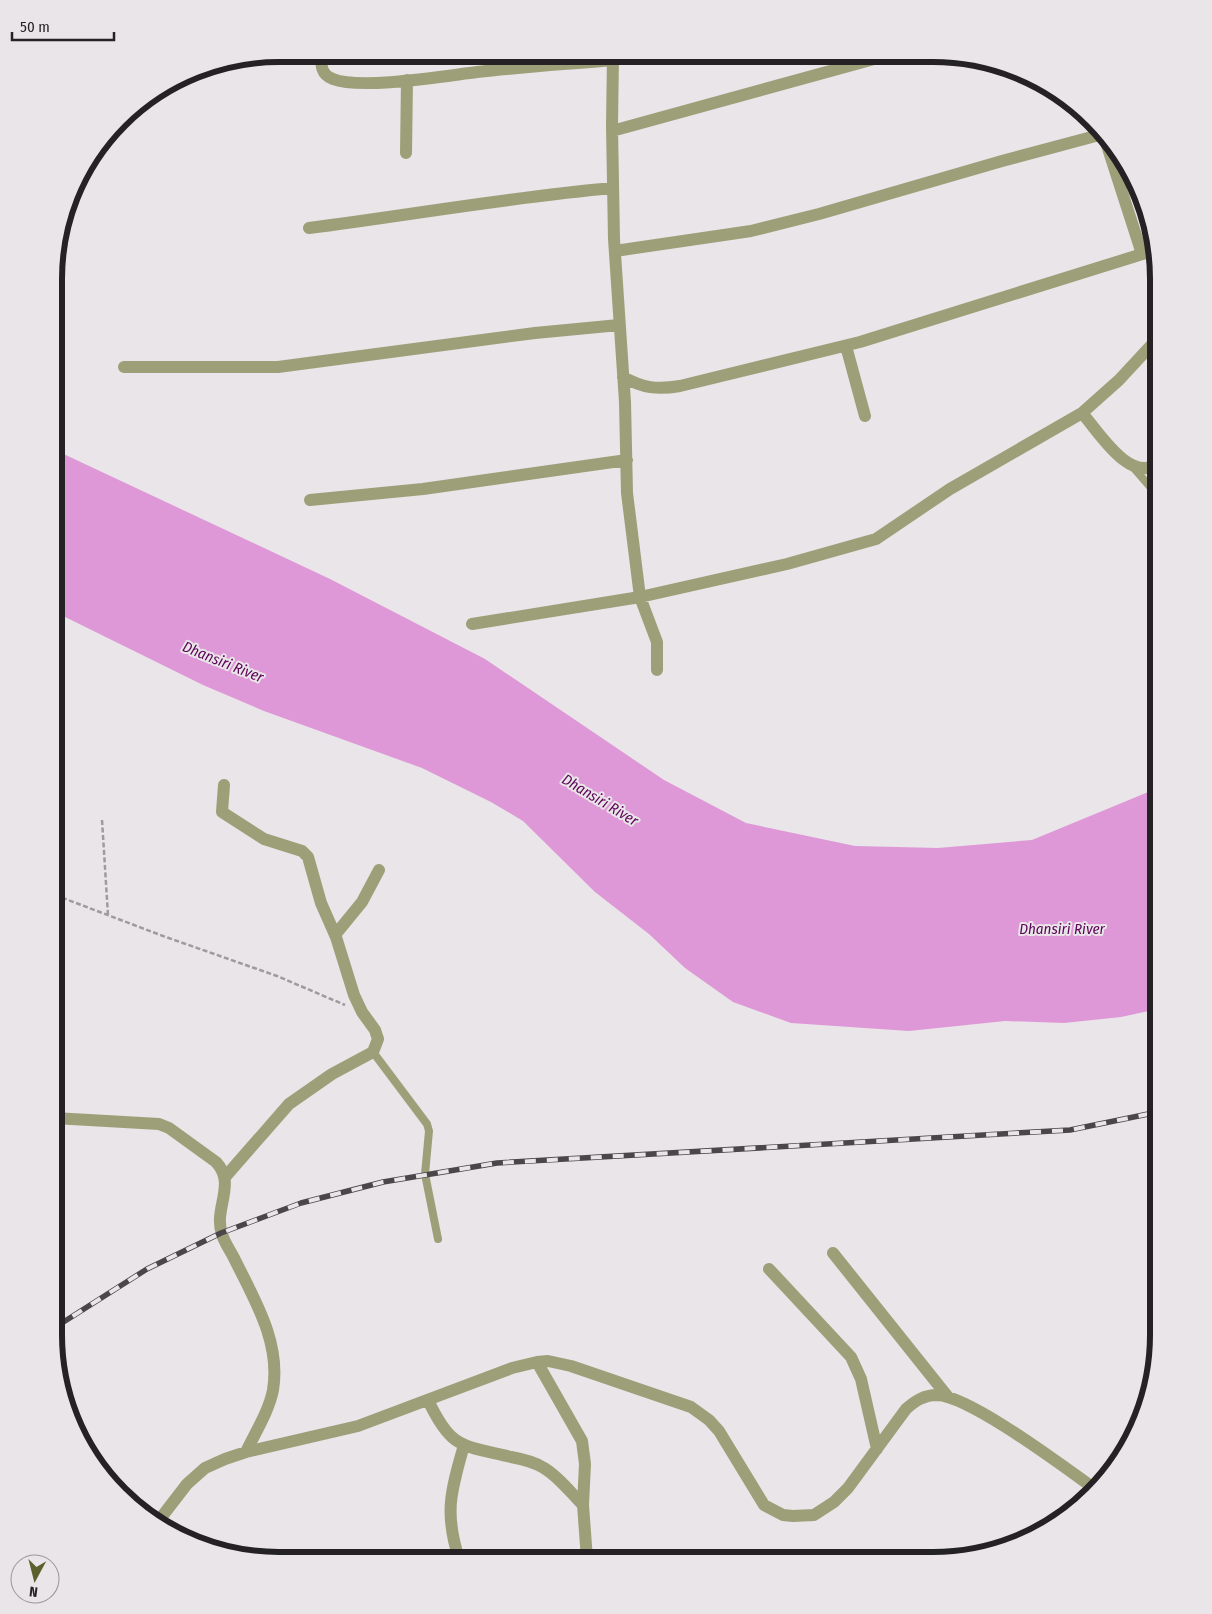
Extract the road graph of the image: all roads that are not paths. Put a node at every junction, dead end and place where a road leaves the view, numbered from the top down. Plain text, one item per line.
1 (322, 62) edge
2 (568, 62) edge
3 (613, 62) edge
4 (863, 62) edge
5 (407, 80) junction
6 (612, 131) junction
7 (1094, 134) edge
8 (406, 153) dead end
9 (1111, 157) edge
10 (613, 188) junction
11 (309, 228) dead end
12 (615, 251) junction
13 (1147, 252) edge
14 (619, 325) junction
15 (846, 346) junction
16 (1150, 347) edge
17 (124, 367) dead end
18 (623, 377) junction
19 (1082, 413) junction
20 (865, 416) dead end
21 (627, 460) junction
22 (1132, 466) junction
23 (1150, 467) edge
24 (1150, 487) edge
25 (310, 500) dead end
26 (640, 597) junction
27 (472, 624) dead end
28 (657, 670) dead end
29 (224, 785) dead end
30 (379, 870) dead end
31 (335, 935) junction
32 (373, 1052) junction
33 (63, 1119) edge
34 (226, 1176) junction
35 (438, 1239) dead end
36 (833, 1253) dead end
37 (769, 1269) dead end
38 (537, 1362) junction
39 (948, 1397) junction
40 (428, 1400) junction
41 (464, 1445) junction
42 (877, 1449) junction
43 (246, 1452) junction
44 (1089, 1485) edge
45 (583, 1506) junction
46 (162, 1517) edge
47 (457, 1552) edge
48 (586, 1552) edge

1 - 5 street
2 - 5 street
3 - 6 street
4 - 6 street
5 - 8 street
6 - 10 street
7 - 12 street
9 - 13 street
10 - 11 street
10 - 12 street
12 - 14 street
13 - 15 street
14 - 17 street
14 - 18 street
15 - 18 street
15 - 20 street
16 - 19 street
18 - 21 street
19 - 22 street
19 - 26 street
21 - 25 street
21 - 26 street
22 - 23 street
22 - 24 lane
26 - 27 street
26 - 28 street
29 - 31 street
30 - 31 street
31 - 32 street
32 - 34 street
32 - 35 lane
33 - 34 street
34 - 43 street
36 - 39 street
37 - 42 street
38 - 40 street
38 - 42 street
38 - 45 street
39 - 42 street
39 - 44 street
40 - 41 street
40 - 43 street
41 - 45 street
41 - 47 street
43 - 46 street
45 - 48 street

